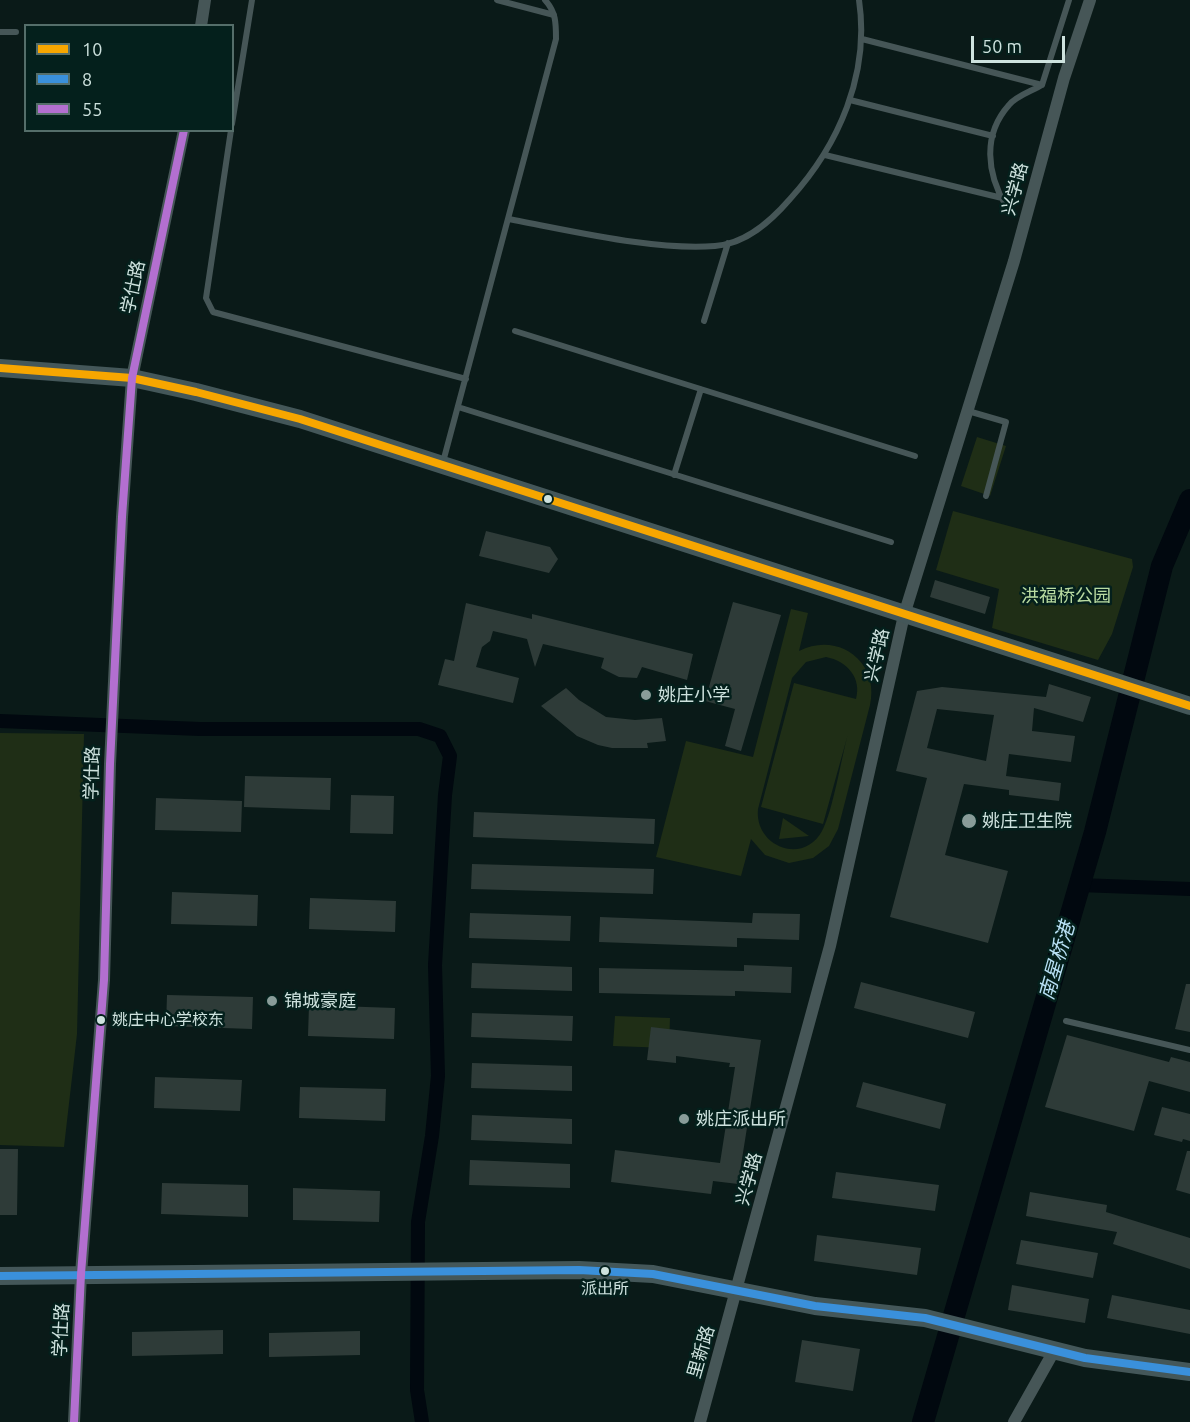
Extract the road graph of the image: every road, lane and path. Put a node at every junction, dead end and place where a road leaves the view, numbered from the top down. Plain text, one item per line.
1 (205, 0) edge
2 (252, 0) edge
3 (497, 0) edge
4 (545, 0) edge
5 (859, 0) edge
6 (1069, 0) edge
7 (1090, 0) edge
8 (554, 15) junction
9 (201, 24) edge
10 (0, 32) edge
11 (16, 32) dead end
12 (862, 39) junction
13 (1042, 85) junction
14 (850, 100) junction
15 (234, 112) edge
16 (184, 132) edge
17 (231, 132) edge
18 (993, 136) junction
19 (825, 155) junction
20 (1002, 198) junction
21 (1006, 206) dead end
22 (508, 219) junction
23 (728, 243) junction
24 (704, 321) dead end
25 (515, 331) dead end
26 (0, 368) edge
27 (132, 378) junction
28 (466, 379) junction
29 (701, 389) junction
30 (458, 407) junction
31 (967, 411) junction
32 (915, 456) dead end
33 (442, 465) junction
34 (674, 475) junction
35 (986, 496) dead end
36 (891, 542) dead end
37 (904, 615) junction
38 (1190, 706) edge
39 (1066, 1021) dead end
40 (1190, 1050) edge
41 (81, 1274) junction
42 (0, 1276) edge
43 (737, 1291) junction
44 (1054, 1351) junction
45 (1190, 1372) edge
46 (74, 1422) edge
47 (700, 1422) edge
48 (1014, 1422) edge

1 - 9 street
2 - 15 lane
3 - 8 lane
4 - 8 lane
5 - 12 lane
6 - 13 lane
7 - 31 street, 兴学路
8 - 22 lane
10 - 11 lane
12 - 13 lane
12 - 14 lane
13 - 18 lane
14 - 18 lane
14 - 19 lane
16 - 27 street, 学仕路
17 - 28 lane
18 - 20 lane
19 - 20 lane
19 - 23 lane
20 - 21 lane
22 - 23 lane
22 - 28 lane
23 - 24 lane
25 - 29 lane
26 - 27 street
27 - 33 street
27 - 41 street, 学仕路
28 - 30 lane
29 - 32 lane
29 - 34 lane
30 - 33 lane
30 - 34 lane
31 - 35 lane
31 - 37 street, 兴学路
33 - 37 street
34 - 36 lane
37 - 38 street
37 - 43 street, 兴学路
39 - 40 lane
41 - 42 street
41 - 43 street
41 - 46 street, 学仕路
43 - 44 street
43 - 47 street, 里新路
44 - 45 street
44 - 48 street

